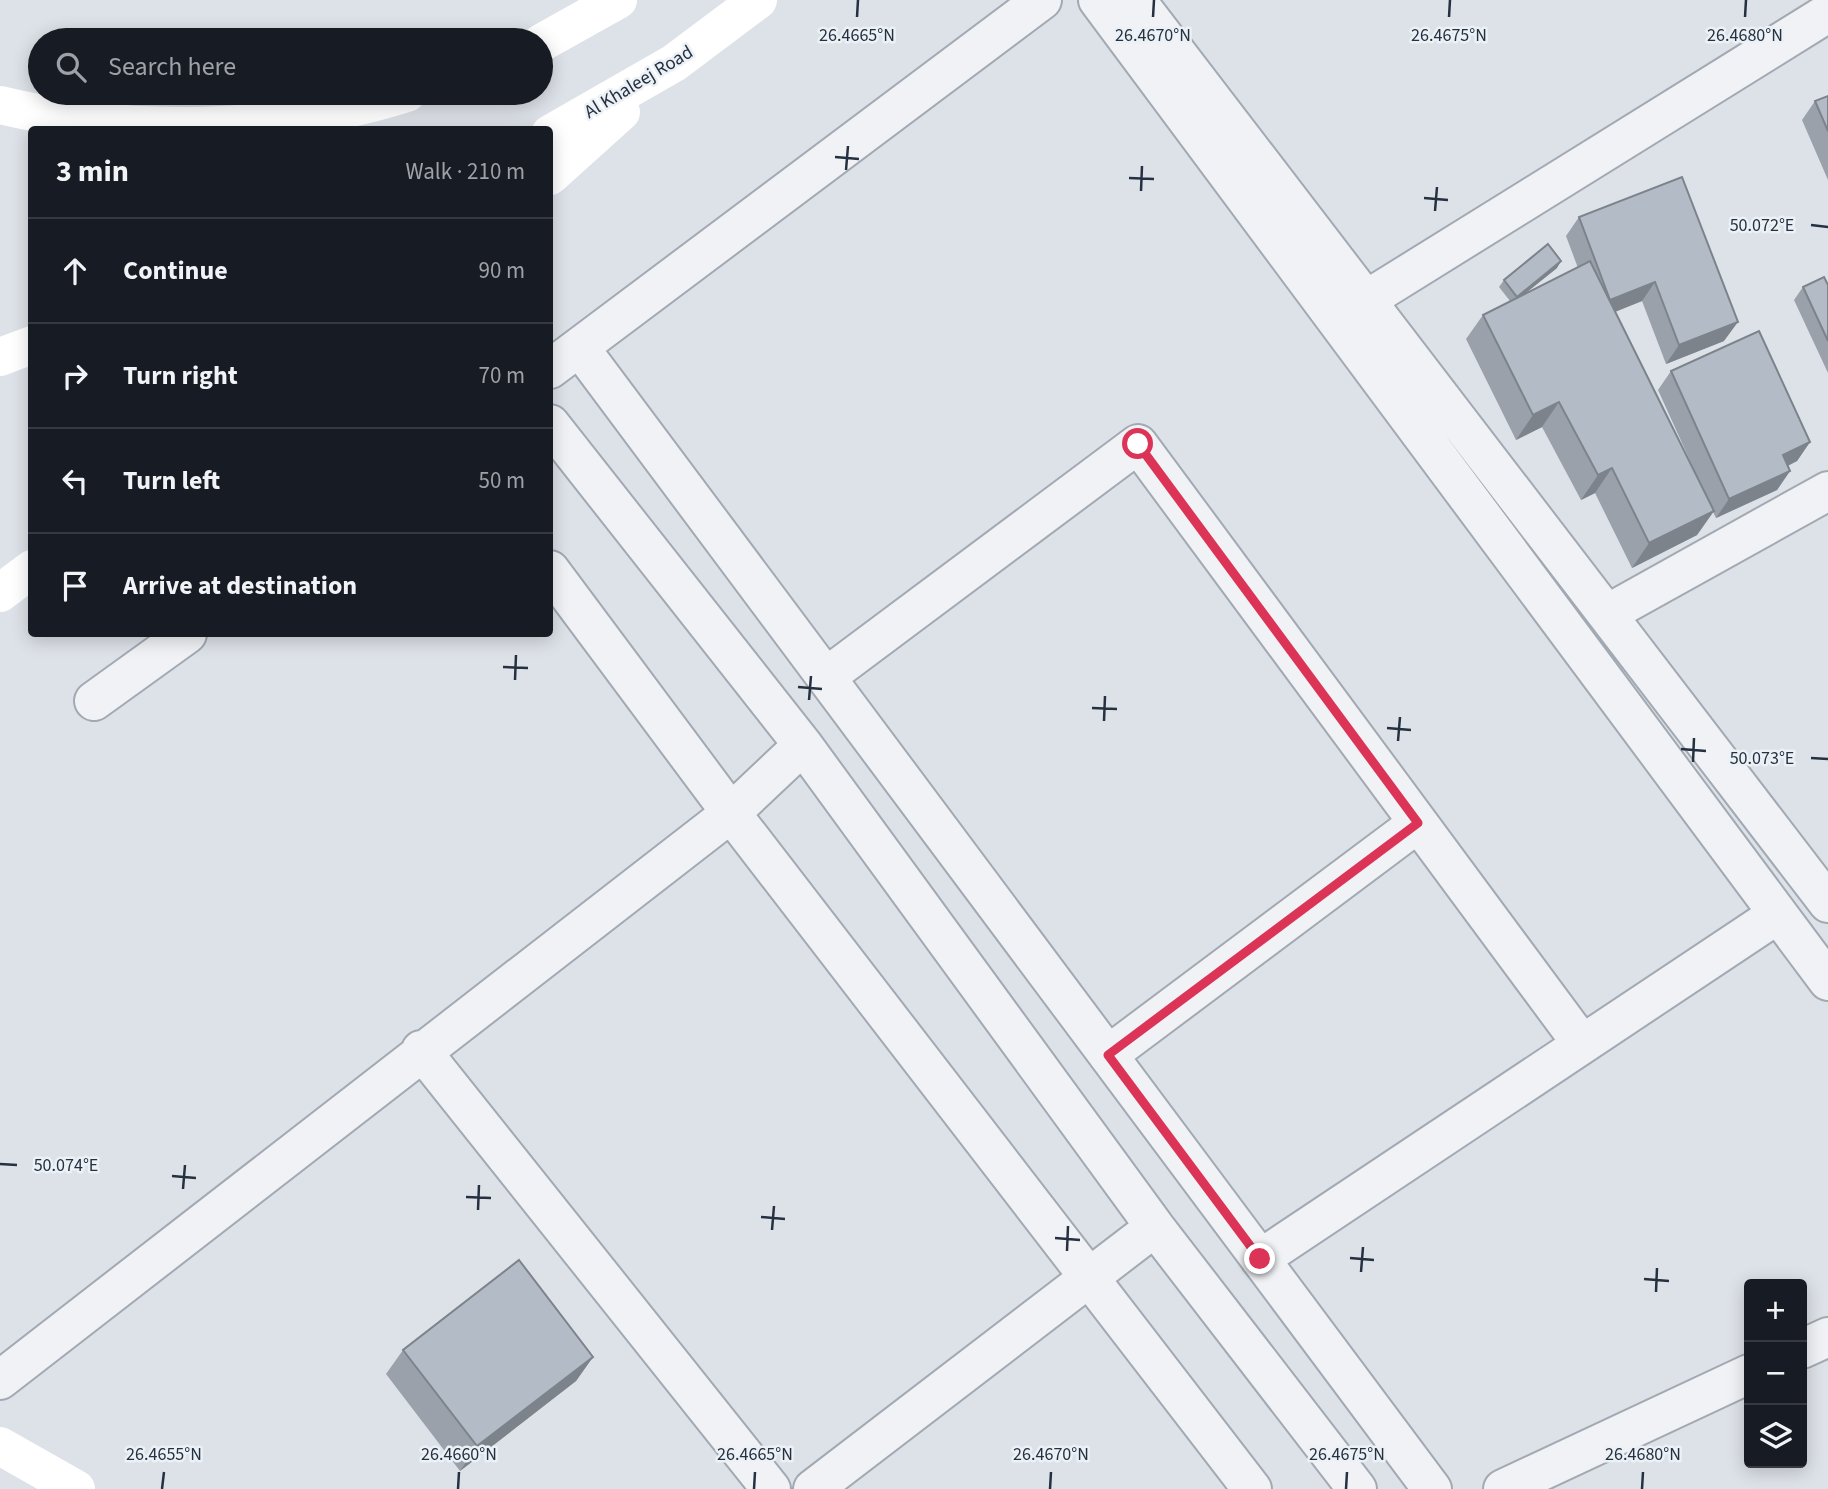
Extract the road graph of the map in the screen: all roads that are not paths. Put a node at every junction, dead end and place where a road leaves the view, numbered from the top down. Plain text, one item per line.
1 (618, 0) edge
2 (758, 0) edge
3 (1042, 0) edge
4 (1098, 0) edge
5 (1136, 0) edge
6 (1828, 13) edge
7 (553, 36) edge
8 (674, 63) junction
9 (0, 105) edge
10 (360, 105) edge
11 (553, 132) edge
12 (553, 173) edge
13 (1366, 300) junction
14 (28, 346) edge
15 (580, 348) junction
16 (0, 357) edge
17 (553, 367) edge
18 (553, 428) edge
19 (1828, 491) edge
20 (28, 572) edge
21 (553, 574) edge
22 (0, 593) edge
23 (1606, 614) junction
24 (183, 637) edge
25 (826, 677) junction
26 (94, 701) dead end
27 (803, 745) junction
28 (731, 813) junction
29 (1418, 823) junction
30 (1828, 903) edge
31 (1778, 914) junction
32 (1828, 981) edge
33 (1582, 1044) junction
34 (421, 1050) junction
35 (1108, 1055) junction
36 (1155, 1227) junction
37 (1260, 1259) junction
38 (1090, 1278) junction
39 (1828, 1337) edge
40 (1807, 1347) edge
41 (1744, 1376) edge
42 (0, 1380) edge
43 (0, 1446) edge
44 (76, 1489) edge
45 (771, 1489) edge
46 (813, 1489) edge
47 (1252, 1489) edge
48 (1357, 1489) edge
49 (1432, 1489) edge
50 (1503, 1489) edge

1 - 7 street
2 - 8 street, Al Khaleej Road
3 - 15 street
4 - 31 street
5 - 13 street
6 - 13 street
8 - 11 street, Al Khaleej Road
8 - 12 street
9 - 10 street
13 - 23 street
14 - 16 street
15 - 17 street
15 - 25 street
18 - 27 street
19 - 23 street
20 - 22 street
21 - 28 street
23 - 30 street
24 - 26 street
25 - 29 street
25 - 35 street
27 - 28 street
27 - 36 street
28 - 34 street
28 - 38 street
29 - 33 street
29 - 35 street
31 - 32 street
31 - 33 street
33 - 37 street
34 - 42 street
34 - 45 street
35 - 37 street
36 - 38 street
36 - 48 street
37 - 49 street
38 - 46 street
38 - 47 street
39 - 40 street
41 - 50 street
43 - 44 street

